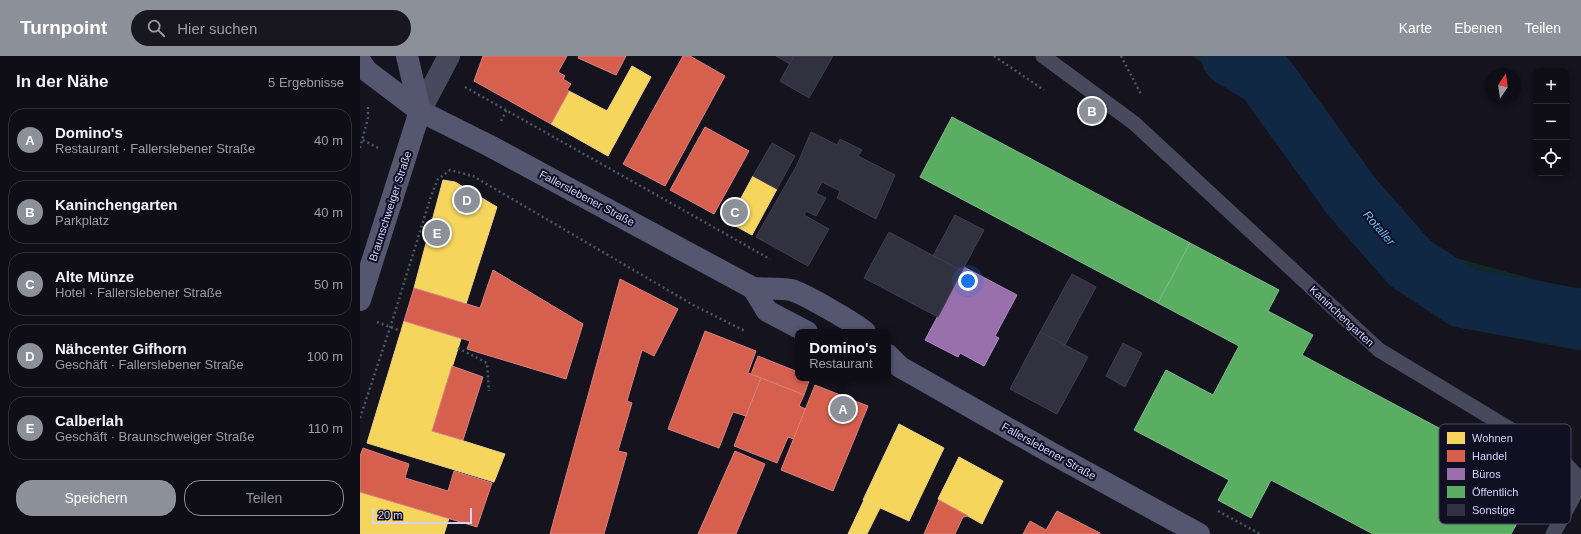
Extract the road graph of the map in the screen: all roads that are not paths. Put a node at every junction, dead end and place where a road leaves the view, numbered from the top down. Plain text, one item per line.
1 (407, 56) edge
2 (1043, 56) edge
3 (360, 61) edge
4 (446, 61) edge
5 (420, 111) junction
6 (753, 288) junction
7 (360, 300) edge
8 (802, 329) edge
9 (860, 329) edge
10 (892, 362) edge
11 (1502, 424) edge
12 (1571, 470) edge
13 (1571, 501) edge
14 (1558, 524) edge
15 (1199, 534) edge
16 (1553, 534) edge

1 - 5 street
2 - 11 lane, Kaninchengarten
3 - 5 street, Fallerslebener Straße
4 - 5 street
5 - 6 street, Fallerslebener Straße
5 - 7 street, Braunschweiger Straße
6 - 8 street
6 - 9 street, Fallerslebener Straße
10 - 15 street, Fallerslebener Straße
12 - 13 lane, Kaninchengarten
14 - 16 lane, Kaninchengarten

